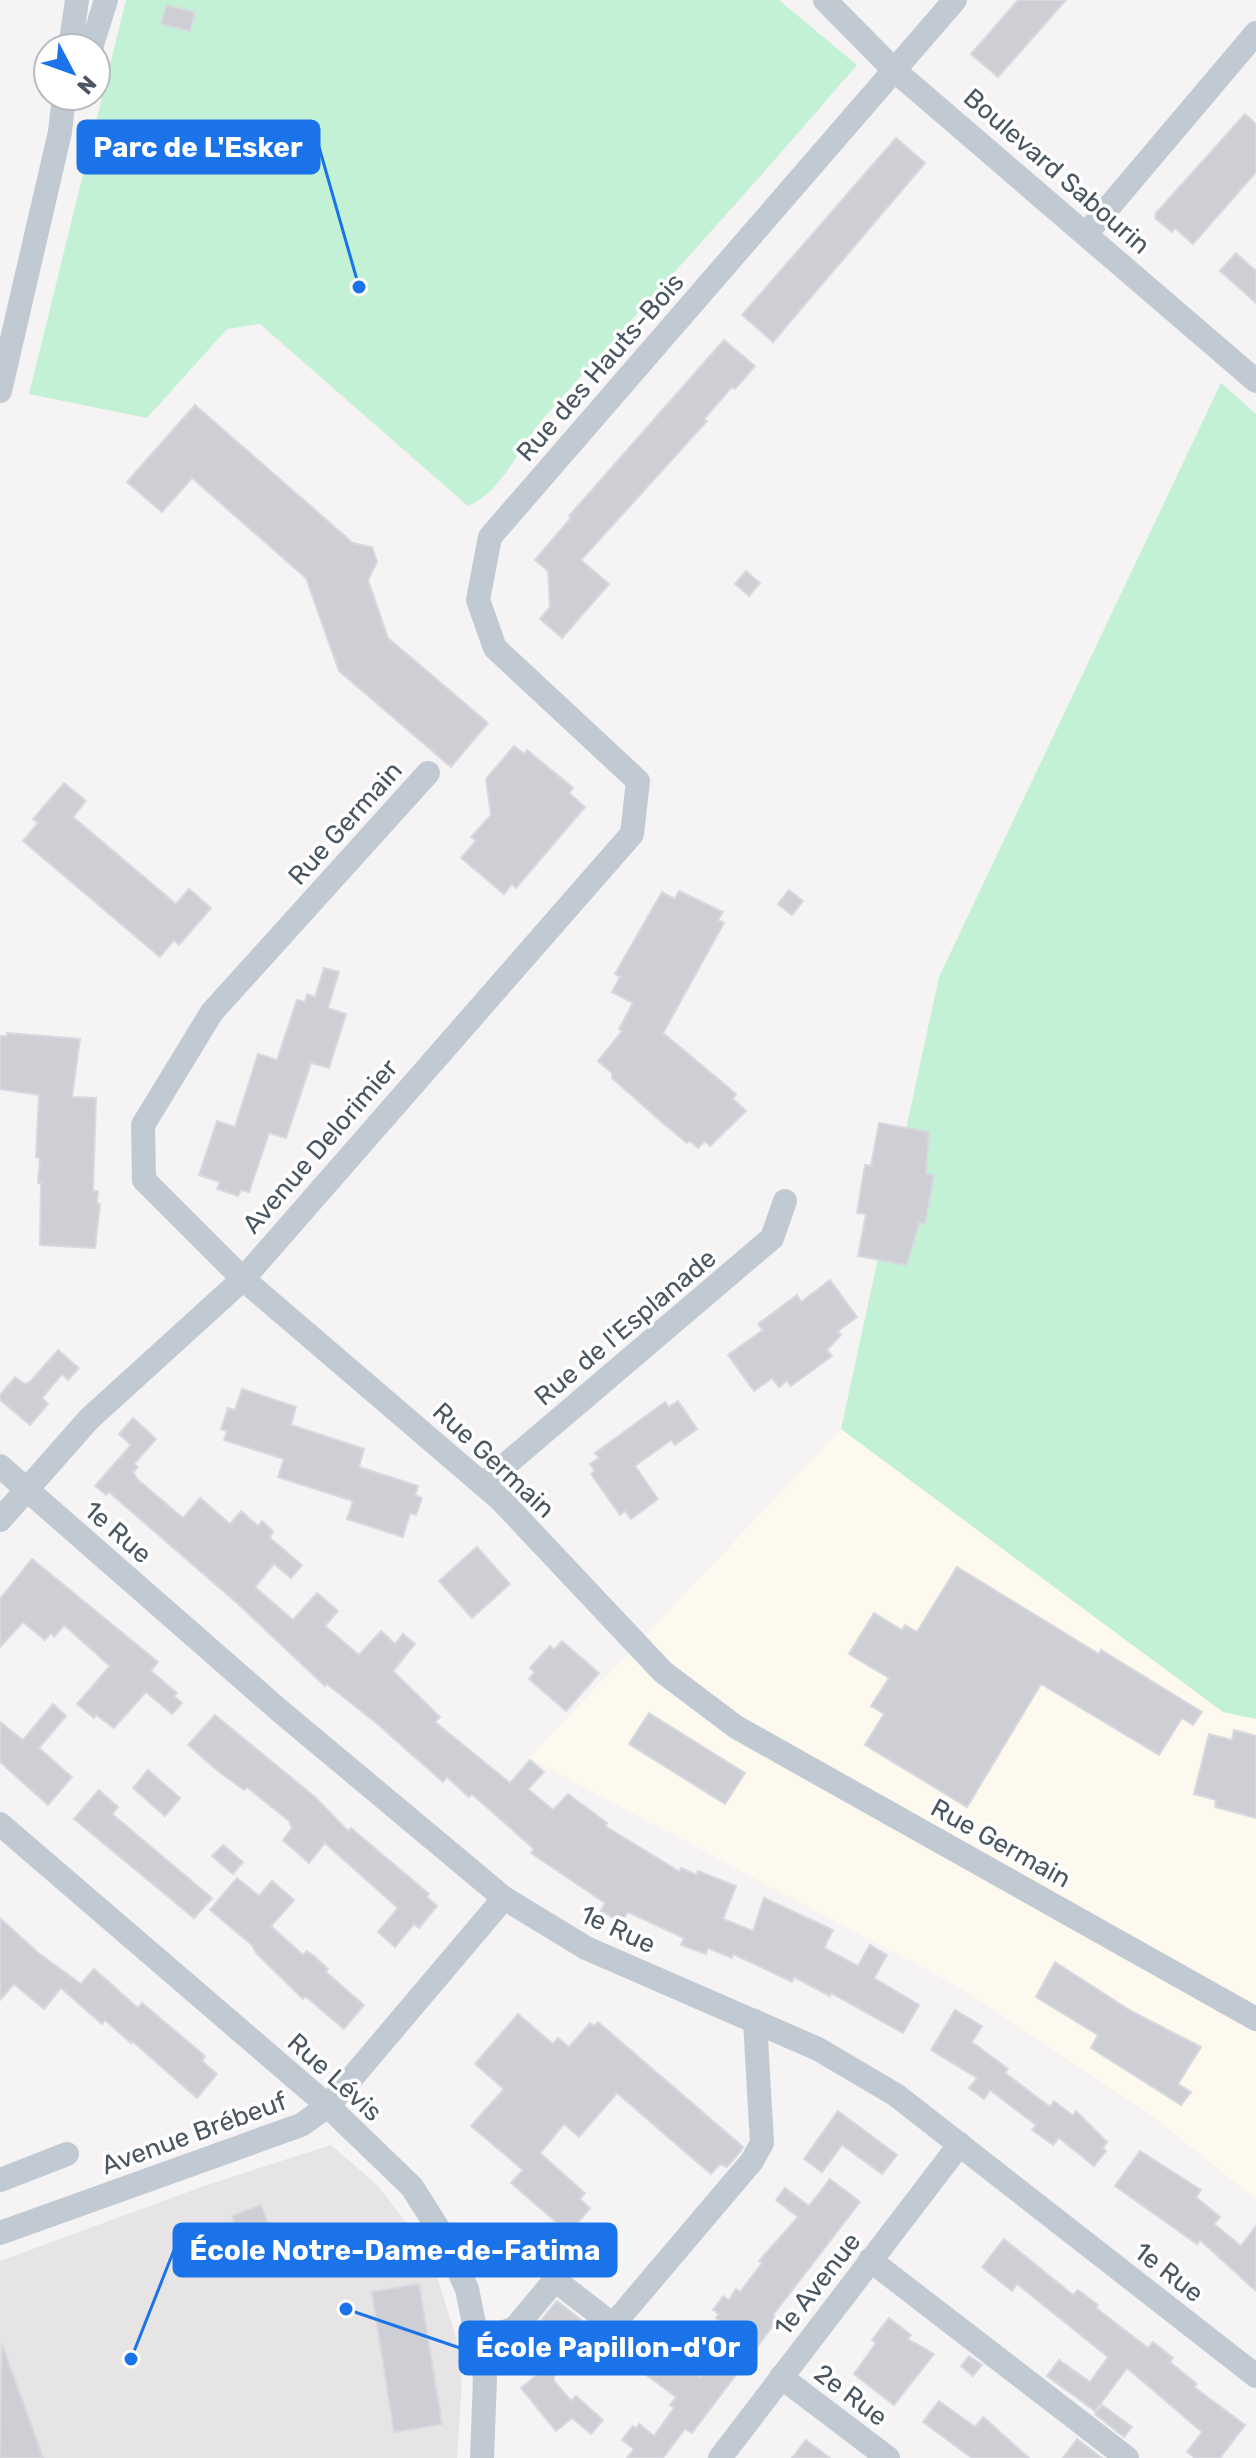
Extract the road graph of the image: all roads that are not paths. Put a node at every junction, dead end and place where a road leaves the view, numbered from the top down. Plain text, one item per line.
1 (77, 0) edge
2 (106, 0) edge
3 (825, 0) edge
4 (955, 0) edge
5 (72, 32) edge
6 (96, 32) edge
7 (1256, 33) edge
8 (894, 70) junction
9 (62, 112) edge
10 (67, 112) edge
11 (60, 132) junction
12 (1086, 234) junction
13 (1256, 381) edge
14 (0, 391) edge
15 (428, 773) dead end
16 (638, 781) joint
17 (785, 1201) dead end
18 (243, 1279) junction
19 (0, 1466) edge
20 (483, 1484) junction
21 (26, 1489) junction
22 (0, 1520) edge
23 (0, 1824) edge
24 (504, 1898) junction
25 (1256, 2019) edge
26 (755, 2021) junction
27 (328, 2106) junction
28 (960, 2144) junction
29 (67, 2154) dead end
30 (0, 2180) edge
31 (0, 2233) edge
32 (870, 2260) junction
33 (480, 2341) junction
34 (1256, 2376) edge
35 (781, 2377) junction
36 (482, 2458) edge
37 (720, 2458) edge
38 (888, 2458) edge
39 (1127, 2458) edge

1 - 5 street
2 - 6 street
3 - 8 street, Boulevard Sabourin
4 - 8 street, Rue des Hauts-Bois
7 - 12 street
8 - 12 street, Boulevard Sabourin
8 - 16 street, Rue des Hauts-Bois
9 - 11 street
10 - 11 street
11 - 14 street
12 - 13 street, Boulevard Sabourin
15 - 18 street, Rue Germain
16 - 18 street, Avenue Delorimier
17 - 20 street, Rue de l'Esplanade
18 - 20 street, Rue Germain
18 - 21 street, Avenue Delorimier
19 - 21 street, 1e Rue
20 - 25 street, Rue Germain
21 - 22 street, Avenue Delorimier
21 - 24 street, 1e Rue
23 - 27 street, Rue Lévis
24 - 26 street, 1e Rue
24 - 27 street, Avenue Brébeuf
26 - 28 street, 1e Rue
26 - 33 street
27 - 31 street, Avenue Brébeuf
27 - 33 street, Rue Lévis
28 - 32 street, 1e Avenue
28 - 34 street, 1e Rue
29 - 30 street
32 - 35 street, 1e Avenue
32 - 39 street
33 - 36 street, Rue Lévis
35 - 37 street, 1e Avenue
35 - 38 street, 2e Rue

